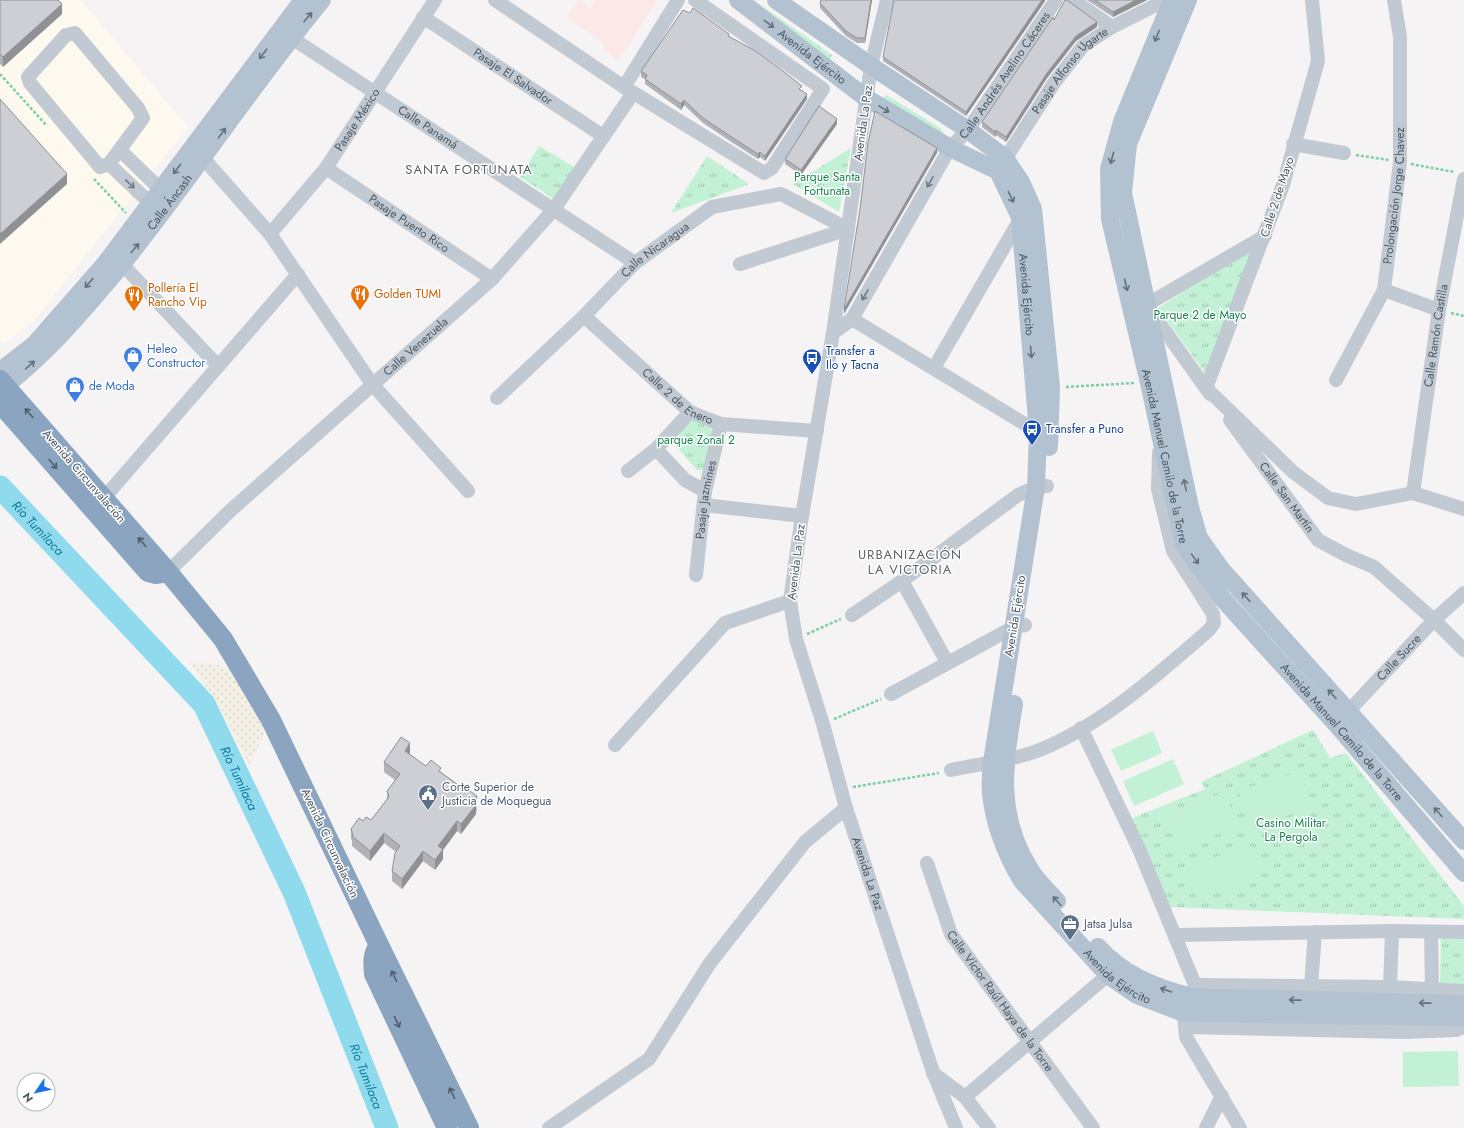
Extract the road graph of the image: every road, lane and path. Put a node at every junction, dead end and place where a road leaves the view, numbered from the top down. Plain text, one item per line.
1 (303, 0) edge
2 (322, 0) edge
3 (435, 0) edge
4 (495, 0) edge
5 (678, 0) edge
6 (695, 0) edge
7 (738, 0) edge
8 (776, 0) edge
9 (887, 0) edge
10 (1056, 0) edge
11 (1073, 0) edge
12 (1188, 0) edge
13 (1312, 0) edge
14 (1394, 0) edge
15 (1170, 4) edge
16 (424, 18) junction
17 (1112, 27) junction
18 (286, 34) junction
19 (871, 66) junction
20 (628, 90) junction
21 (374, 92) junction
22 (866, 98) junction
23 (968, 130) junction
24 (603, 136) junction
25 (1294, 144) junction
26 (950, 148) junction
27 (120, 150) junction
28 (198, 153) junction
29 (1344, 153) joint
30 (1400, 162) junction
31 (110, 164) junction
32 (1002, 165) junction
33 (326, 168) junction
34 (1460, 175) edge
35 (156, 197) junction
36 (554, 209) junction
37 (1027, 213) junction
38 (848, 229) junction
39 (270, 234) junction
40 (1265, 236) junction
41 (635, 263) junction
42 (122, 264) junction
43 (740, 264) dead end
44 (298, 274) junction
45 (492, 279) junction
46 (1384, 290) junction
47 (1139, 307) junction
48 (1439, 310) junction
49 (584, 316) junction
50 (852, 319) junction
51 (833, 333) junction
52 (218, 366) junction
53 (934, 368) junction
54 (1336, 380) dead end
55 (1149, 383) junction
56 (372, 384) junction
57 (1, 386) edge
58 (1051, 387) junction
59 (1206, 388) junction
60 (496, 398) dead end
61 (690, 412) junction
62 (721, 424) junction
63 (816, 431) junction
64 (1038, 432) junction
65 (1159, 434) junction
66 (656, 449) junction
67 (628, 471) dead end
68 (1042, 487) junction
69 (468, 491) dead end
70 (1413, 493) junction
71 (104, 498) junction
72 (704, 498) junction
73 (1464, 509) edge
74 (802, 516) junction
75 (168, 572) junction
76 (696, 575) dead end
77 (902, 581) junction
78 (1464, 593) edge
79 (790, 602) junction
80 (852, 615) joint
81 (1434, 620) junction
82 (1020, 626) junction
83 (796, 639) junction
84 (1464, 650) edge
85 (947, 662) junction
86 (891, 694) joint
87 (1342, 718) junction
88 (823, 724) junction
89 (1081, 728) junction
90 (615, 745) dead end
91 (998, 761) junction
92 (951, 770) joint
93 (840, 788) junction
94 (846, 808) junction
95 (1464, 841) edge
96 (927, 863) dead end
97 (1464, 873) edge
98 (1027, 876) junction
99 (1392, 931) junction
100 (1315, 932) junction
101 (1432, 932) junction
102 (1464, 932) edge
103 (1176, 936) junction
104 (379, 945) junction
105 (1108, 975) junction
106 (1311, 986) junction
107 (1390, 987) junction
108 (1432, 989) junction
109 (1194, 991) junction
110 (1464, 991) edge
111 (1464, 1004) edge
112 (1464, 1017) edge
113 (1184, 1020) junction
114 (1464, 1027) edge
115 (1030, 1040) junction
116 (933, 1072) junction
117 (1222, 1096) junction
118 (965, 1097) junction
119 (447, 1128) edge
120 (469, 1128) edge
121 (549, 1128) edge
122 (956, 1128) edge
123 (989, 1128) edge
124 (1093, 1128) edge
125 (1206, 1128) edge
126 (1240, 1128) edge

1 - 18 main road, Calle Áncash
18 -> 2 main road, Calle Áncash
3 - 16 street, Pasaje México
4 - 20 street
5 - 20 street, Calle Venezuela
6 - 20 street
7 -> 22 main road, Avenida Ejército
8 - 19 main road, Avenida Ejército
9 - 19 street, Avenida La Paz
10 - 23 street, Calle Andrés Avelino Cáceres
11 - 17 street
12 - 47 main road, Avenida Manuel Camilo de la Torre
13 - 25 street, Calle 2 de Mayo
14 - 30 street, Prolongación Jorge Chavez
15 - 17 street, Pasaje Alfonso Ugarte
15 -> 47 main road, Avenida Manuel Camilo de la Torre
16 - 21 street, Pasaje México
16 - 24 street, Pasaje El Salvador
17 - 32 street, Pasaje Alfonso Ugarte
18 - 21 street, Calle Panamá
18 - 28 main road, Calle Áncash
19 - 22 street, Avenida La Paz
19 - 23 main road, Avenida Ejército
20 - 24 street, Calle Venezuela
21 - 33 street, Pasaje México
21 - 36 street, Calle Panamá
22 -> 26 main road, Avenida Ejército
22 - 38 street, Avenida La Paz
23 - 26 street, Calle Andrés Avelino Cáceres
23 - 32 main road, Avenida Ejército
24 - 36 street, Calle Venezuela
25 - 29 street
25 - 40 street, Calle 2 de Mayo
26 - 32 main road, Avenida Ejército
26 -> 50 street, Calle Andrés Avelino Cáceres
27 - 31 street
27 - 31 street
27 - 35 street
28 -> 35 main road, Calle Áncash
28 - 39 street
42 -> 28 main road, Calle Áncash
29 - 30 path
30 - 34 path
30 - 46 street, Prolongación Jorge Chavez
31 -> 35 street
32 - 37 main road, Avenida Ejército
33 - 39 street, Pasaje México
33 - 45 street, Pasaje Puerto Rico
34 - 48 street, Calle Ramón Castilla
35 -> 57 main road, Calle Áncash
36 - 41 street, Calle Panamá
36 - 45 street, Calle Venezuela
37 - 53 street
37 - 58 main road, Avenida Ejército
37 -> 64 main road, Avenida Ejército
38 - 41 street, Calle Nicaragua
38 - 43 street
38 - 51 street, Avenida La Paz
39 - 44 street
40 - 47 street
40 - 59 street, Calle 2 de Mayo
41 - 49 street, Calle Nicaragua
42 - 52 street
57 -> 42 main road, Calle Áncash
44 - 52 street
44 - 56 street
45 - 56 street, Calle Venezuela
46 - 48 street
46 - 54 street, Prolongación Jorge Chavez
47 - 55 main road, Avenida Manuel Camilo de la Torre
47 - 59 street, Calle San Martín
87 -> 47 main road, Avenida Manuel Camilo de la Torre
48 - 70 street, Calle Ramón Castilla
49 - 60 street, Calle Nicaragua
49 - 61 street, Calle 2 de Enero
50 - 51 street
50 - 53 street
51 - 63 street, Avenida La Paz
52 - 71 street
53 - 64 street
55 - 58 path
55 - 65 main road, Avenida Manuel Camilo de la Torre
56 - 69 street
56 - 75 street, Calle Venezuela
71 -> 57 highway, Avenida Circunvalación
57 -> 75 highway, Avenida Circunvalación
58 - 68 main road, Avenida Ejército
59 - 70 street
59 - 81 street, Calle San Martín
61 - 62 street, Calle 2 de Enero
61 - 66 street
62 - 63 street, Calle 2 de Enero
62 - 72 street, Pasaje Jazmines
63 - 74 street, Avenida La Paz
64 - 68 main road, Avenida Ejército
65 -> 87 main road, Avenida Manuel Camilo de la Torre
65 - 89 street
66 - 67 street
66 - 72 street
68 - 77 street
68 - 82 main road, Avenida Ejército
70 - 73 street
75 -> 71 highway, Avenida Circunvalación
72 - 74 street
72 - 76 street, Pasaje Jazmines
74 - 79 street, Avenida La Paz
75 - 104 highway, Avenida Circunvalación
77 - 80 street
77 - 85 street
78 - 81 street, Calle Sucre
79 - 83 street, Avenida La Paz
79 - 90 street
80 - 83 path
81 - 84 street, Calle San Martín
81 - 87 street, Calle Sucre
82 - 85 street
82 - 91 main road, Avenida Ejército
83 - 88 street, Avenida La Paz
85 - 86 street
86 - 88 path
95 -> 87 main road, Avenida Manuel Camilo de la Torre
87 - 97 main road, Avenida Manuel Camilo de la Torre
88 - 93 street, Avenida La Paz
89 - 91 street
89 - 103 street
91 - 92 street
91 - 98 main road, Avenida Ejército
92 - 93 path
93 - 94 street, Avenida La Paz
94 - 116 street, Avenida La Paz
94 - 121 street
96 - 115 street, Calle Víctor Raúl Haya de la Torre
98 - 105 main road, Avenida Ejército
109 -> 98 main road, Avenida Ejército
99 - 100 street
99 - 101 street
99 - 107 street
100 - 103 street
100 - 106 street
101 - 102 street
101 - 108 street
103 - 109 street
104 -> 119 highway
120 -> 104 highway, Avenida Circunvalación
105 - 113 main road, Avenida Ejército
105 - 115 street
106 - 107 street
106 - 109 street
107 - 108 street
108 - 110 street
111 -> 109 main road, Avenida Ejército
109 - 113 street
112 - 113 main road, Avenida Ejército
113 - 114 street
113 - 117 street
115 - 118 street
115 - 124 street, Calle Víctor Raúl Haya de la Torre
116 - 118 street
116 - 122 street, Avenida La Paz
117 - 125 street
117 - 126 street
118 - 123 street

